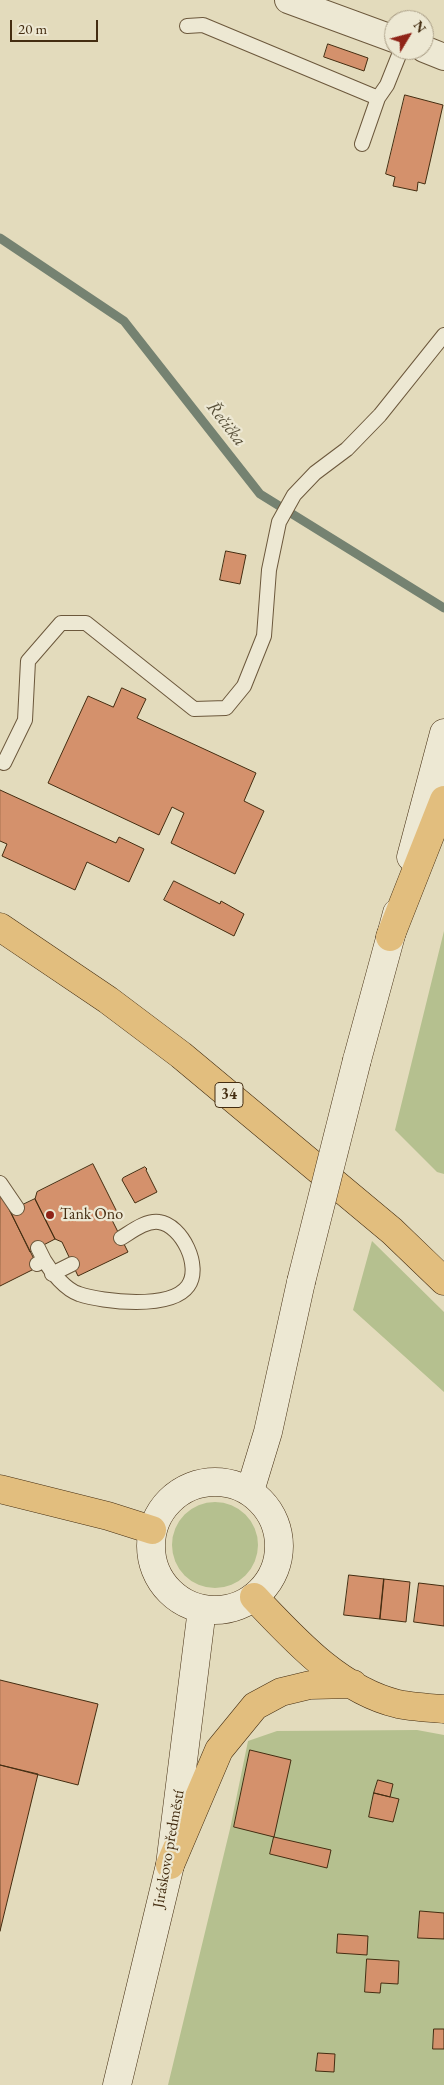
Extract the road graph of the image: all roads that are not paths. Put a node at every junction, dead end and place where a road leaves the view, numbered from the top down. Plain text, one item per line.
1 (288, 0) edge
2 (187, 26) dead end
3 (384, 35) edge
4 (397, 60) edge
5 (378, 98) junction
6 (362, 144) dead end
7 (444, 335) edge
8 (444, 733) edge
9 (4, 763) dead end
10 (444, 800) edge
11 (0, 927) edge
12 (390, 937) junction
13 (0, 1183) edge
14 (17, 1208) dead end
15 (121, 1238) dead end
16 (39, 1257) dead end
17 (72, 1264) dead end
18 (52, 1274) junction
19 (444, 1282) edge
20 (0, 1489) edge
21 (250, 1491) junction
22 (152, 1530) junction
23 (254, 1597) junction
24 (202, 1609) junction
25 (353, 1684) junction
26 (444, 1709) edge
27 (170, 1865) junction
28 (117, 2085) edge

1 - 3 street
2 - 5 lane
4 - 5 lane
5 - 6 lane
7 - 9 lane
8 - 12 main road
10 - 12 main road
11 - 19 main road, 34
12 - 21 main road, bridge
13 - 14 lane
15 - 18 lane
16 - 18 lane
17 - 18 lane
20 - 22 main road
21 - 22 main road
21 - 23 main road
22 - 24 main road
23 - 24 main road
23 - 25 main road
24 - 27 main road, Jiráskovo předměstí
25 - 26 main road
25 - 27 main road
27 - 28 main road, Jiráskovo předměstí

